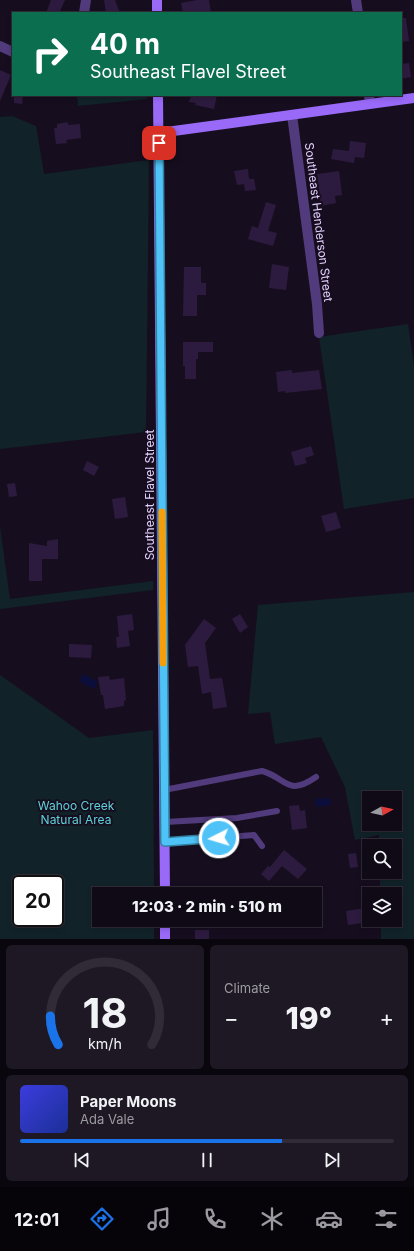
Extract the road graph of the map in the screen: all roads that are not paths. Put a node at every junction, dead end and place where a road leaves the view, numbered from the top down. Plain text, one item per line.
1 (86, 0) edge
2 (157, 0) edge
3 (356, 0) edge
4 (84, 12) edge
5 (157, 12) edge
6 (358, 12) edge
7 (0, 46) edge
8 (12, 52) edge
9 (158, 96) edge
10 (414, 98) edge
11 (369, 99) edge
12 (292, 115) junction
13 (158, 133) junction
14 (319, 333) dead end
15 (316, 777) dead end
16 (164, 790) junction
17 (277, 811) dead end
18 (165, 822) junction
19 (165, 842) junction
20 (262, 846) dead end
21 (165, 887) edge
22 (165, 927) edge
23 (165, 939) edge

1 - 4 street
2 - 5 street
3 - 6 street
7 - 8 street
9 - 13 street, Southeast Flavel Street
10 - 11 street
11 - 12 street
12 - 13 street
12 - 14 street, Southeast Henderson Street
13 - 16 street, Southeast Flavel Street
15 - 16 lane
16 - 18 street, Southeast Flavel Street
17 - 18 lane
18 - 19 street, Southeast Flavel Street
19 - 20 lane
19 - 21 street, Southeast Flavel Street
22 - 23 street

